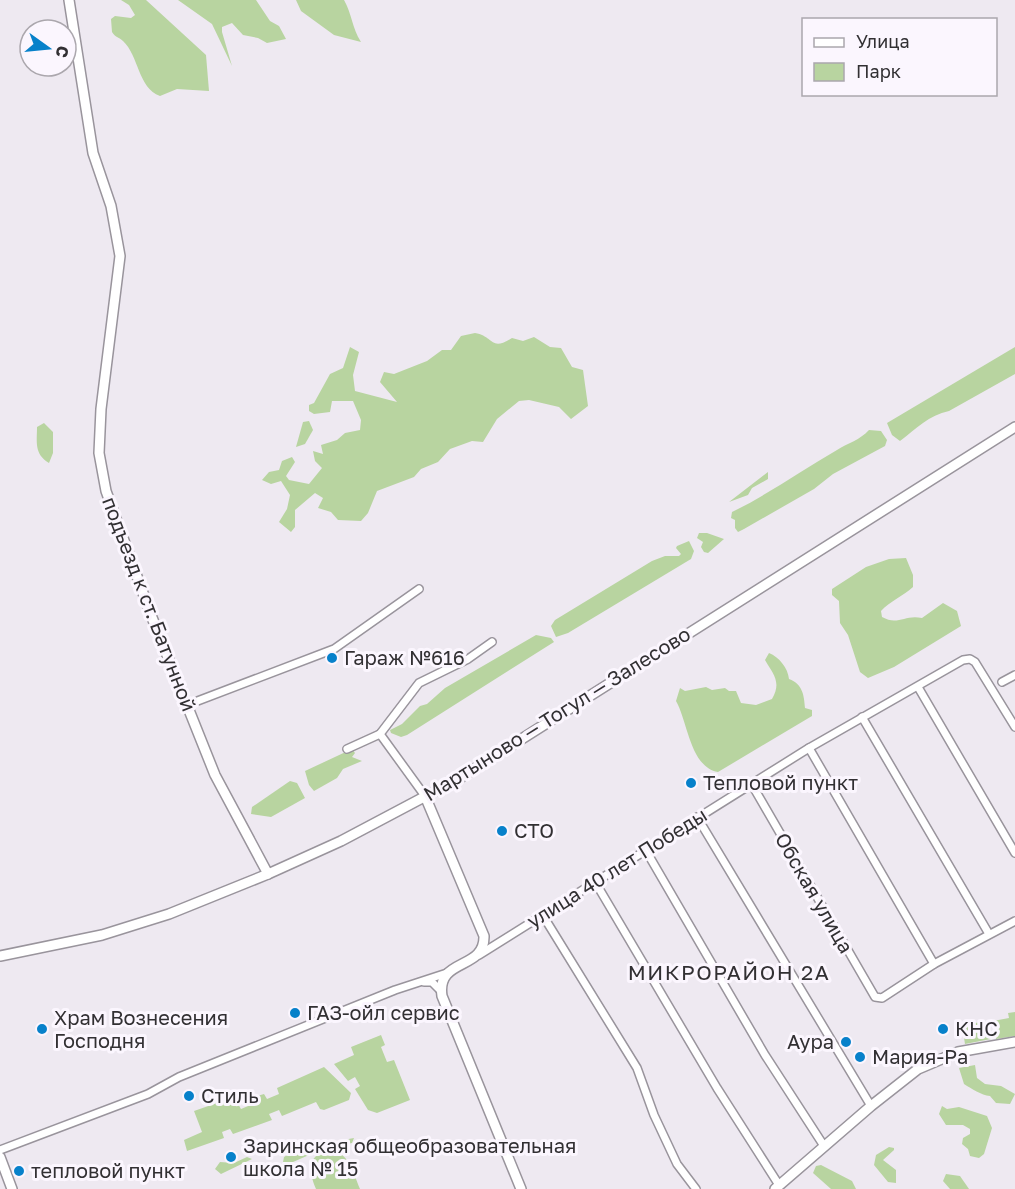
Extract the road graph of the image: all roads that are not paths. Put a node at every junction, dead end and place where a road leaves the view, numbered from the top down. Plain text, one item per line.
1 (69, 0) edge
2 (1015, 427) edge
3 (419, 589) dead end
4 (492, 642) dead end
5 (1015, 675) edge
6 (1002, 682) dead end
7 (918, 687) junction
8 (187, 705) junction
9 (862, 717) junction
10 (1015, 727) edge
11 (380, 734) junction
12 (809, 748) junction
13 (346, 749) dead end
14 (751, 783) junction
15 (425, 796) junction
16 (697, 818) junction
17 (645, 849) junction
18 (1015, 852) edge
19 (268, 874) junction
20 (594, 880) junction
21 (542, 914) junction
22 (1015, 921) edge
23 (483, 929) junction
24 (989, 934) junction
25 (502, 941) junction
26 (0, 956) edge
27 (477, 956) junction
28 (934, 964) junction
29 (447, 973) junction
30 (418, 982) junction
31 (441, 991) junction
32 (1015, 1042) edge
33 (871, 1106) junction
34 (824, 1146) junction
35 (0, 1150) edge
36 (0, 1156) edge
37 (777, 1187) edge
38 (12, 1189) edge
39 (520, 1189) edge
40 (696, 1189) edge

1 - 8 street, подъезд к ст. Батунной
2 - 15 street, Мартыново — Тогул — Залесово
3 - 8 street
4 - 11 street
5 - 6 street
7 - 9 street, улица 40 лет Победы
7 - 10 street, улица 40 лет Победы
7 - 18 street
8 - 19 street, подъезд к ст. Батунной
9 - 12 street, улица 40 лет Победы
9 - 24 street
11 - 13 street
11 - 15 street
12 - 14 street, улица 40 лет Победы
12 - 28 street
14 - 16 street, улица 40 лет Победы
14 - 28 street, Обская улица
15 - 19 street, Мартыново — Тогул — Залесово
15 - 23 street
16 - 17 street, улица 40 лет Победы
16 - 33 street
17 - 20 street, улица 40 лет Победы
17 - 34 street
19 - 26 street, Мартыново — Тогул — Залесово
20 - 21 street, улица 40 лет Победы
20 - 37 street
21 - 25 street, улица 40 лет Победы
21 - 40 street
22 - 24 street
23 - 25 street
23 - 27 street
24 - 28 street
25 - 27 street, улица 40 лет Победы
27 - 29 street
29 - 30 street
29 - 31 street
30 - 31 street
30 - 35 street
31 - 39 street
32 - 33 street
33 - 34 street
34 - 37 street
36 - 38 street

